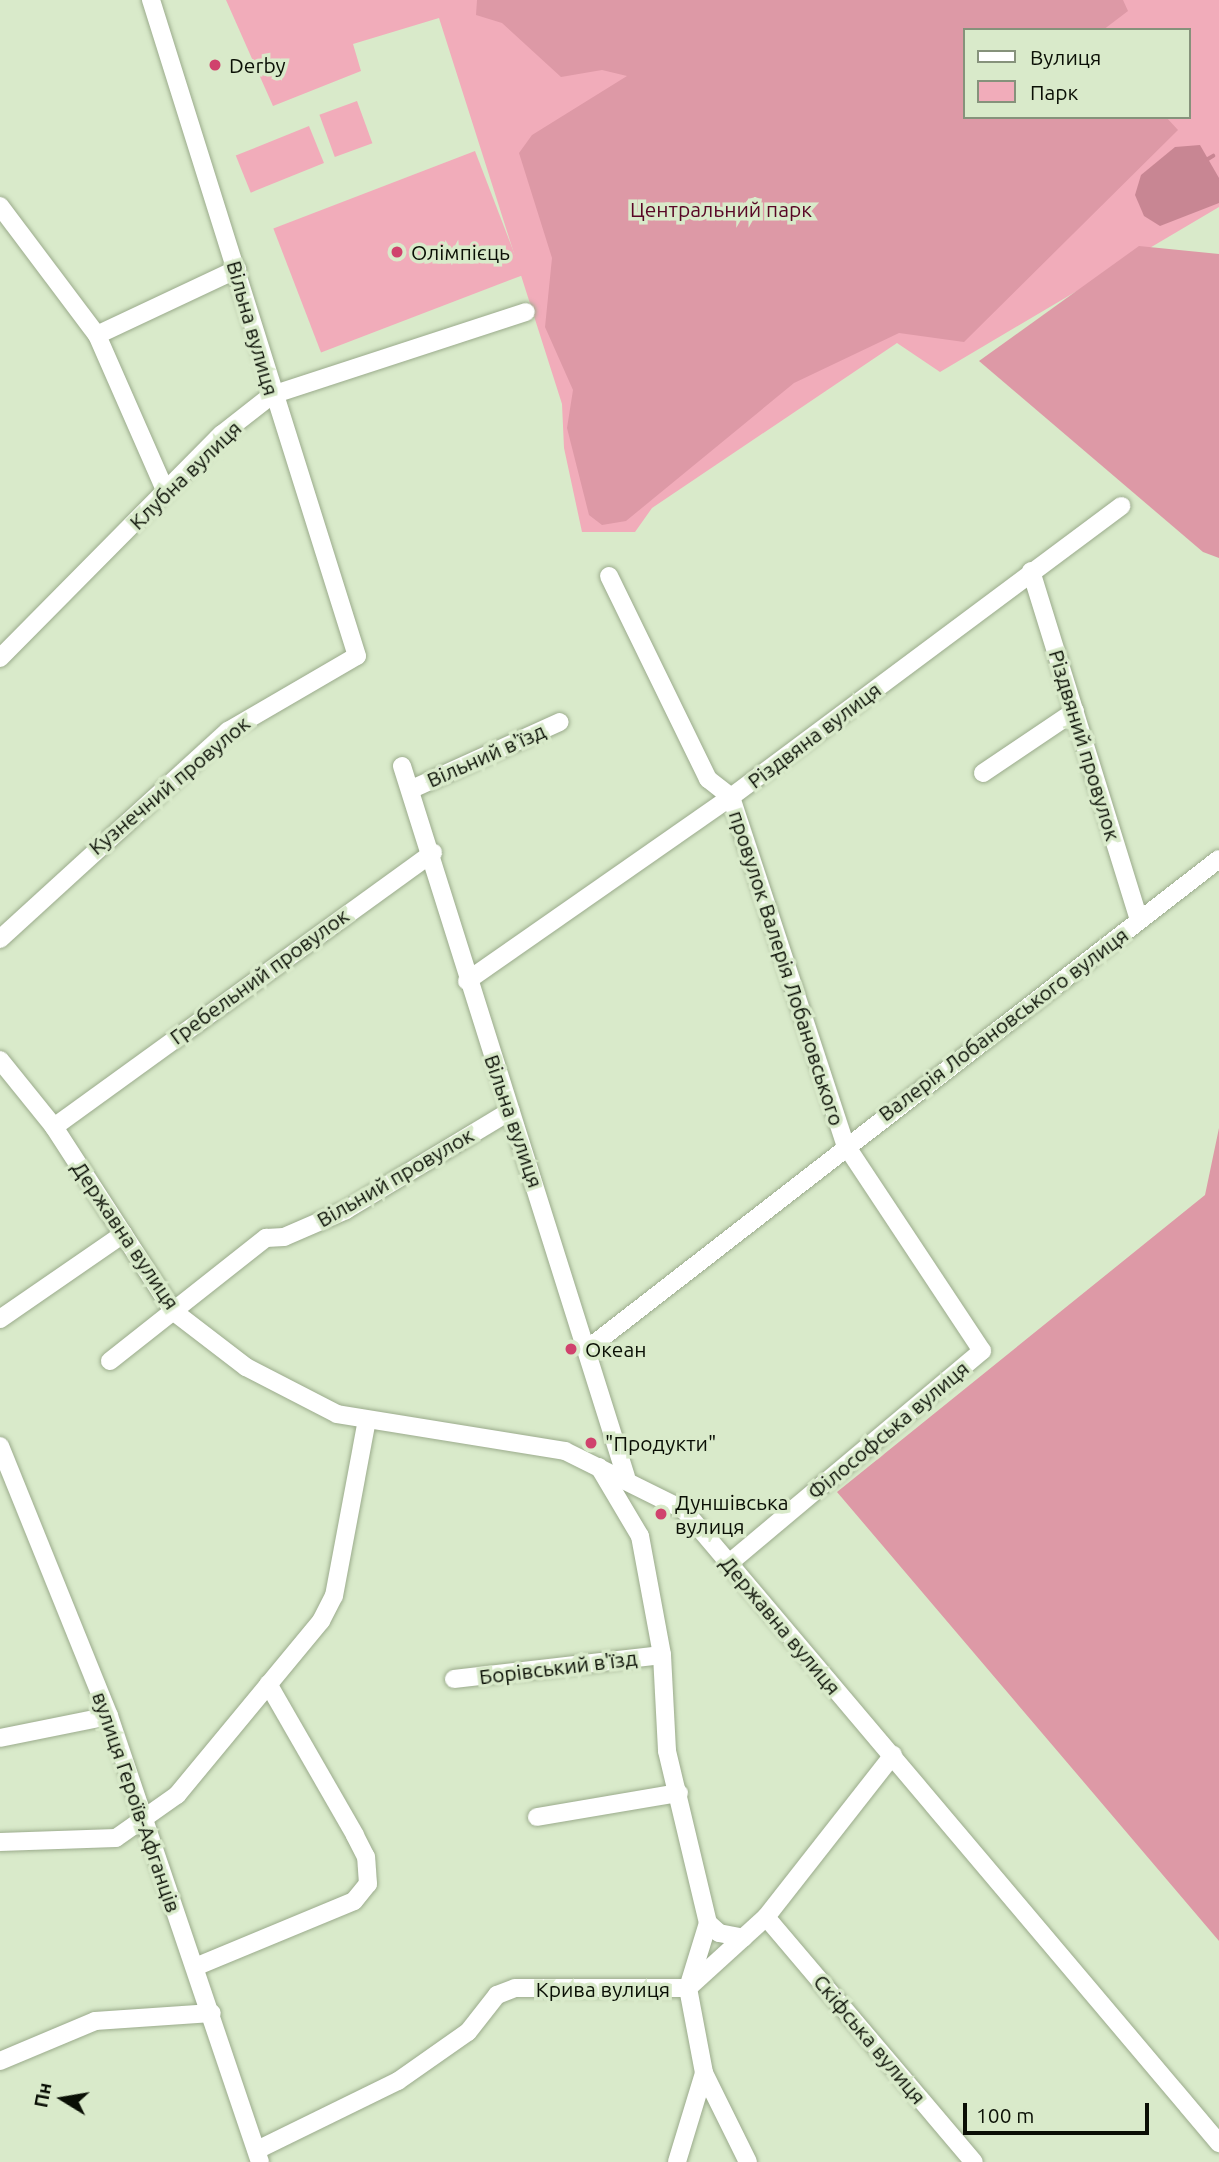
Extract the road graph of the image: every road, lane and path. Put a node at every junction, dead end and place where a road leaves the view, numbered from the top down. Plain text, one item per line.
1 (151, 0) edge
2 (0, 206) edge
3 (237, 269) junction
4 (526, 312) dead end
5 (97, 335) junction
6 (272, 395) junction
7 (166, 492) junction
8 (1121, 506) dead end
9 (1031, 571) junction
10 (609, 576) dead end
11 (357, 656) joint
12 (0, 658) edge
13 (1074, 710) junction
14 (560, 722) dead end
15 (402, 766) dead end
16 (982, 773) dead end
17 (412, 789) junction
18 (731, 797) junction
19 (433, 853) junction
20 (1219, 859) edge
21 (1139, 919) junction
22 (0, 939) edge
23 (467, 981) junction
24 (0, 1060) edge
25 (510, 1111) junction
26 (54, 1127) junction
27 (845, 1144) junction
28 (122, 1234) junction
29 (173, 1311) junction
30 (0, 1319) edge
31 (590, 1347) junction
32 (982, 1352) joint
33 (110, 1361) dead end
34 (367, 1420) junction
35 (0, 1446) edge
36 (599, 1466) junction
37 (626, 1477) junction
38 (729, 1563) junction
39 (662, 1655) junction
40 (454, 1679) dead end
41 (268, 1684) junction
42 (109, 1716) junction
43 (0, 1738) edge
44 (893, 1755) junction
45 (679, 1793) junction
46 (537, 1817) dead end
47 (145, 1818) junction
48 (0, 1842) edge
49 (766, 1917) junction
50 (708, 1923) junction
51 (744, 1938) junction
52 (195, 1967) junction
53 (688, 1988) junction
54 (212, 2013) junction
55 (0, 2061) edge
56 (704, 2073) junction
57 (1219, 2143) edge
58 (258, 2156) edge
59 (677, 2162) edge
60 (748, 2162) edge
61 (974, 2162) edge

1 - 3 street, Вільна вулиця
2 - 5 street
3 - 5 street
3 - 6 street, Вільна вулиця
4 - 6 street, Клубна вулиця
5 - 7 street
6 - 7 street, Клубна вулиця
6 - 11 street, Вільна вулиця
7 - 12 street, Клубна вулиця
8 - 9 street, Різдвяна вулиця
9 - 13 street, Різдвяний провулок
9 - 18 street, Різдвяна вулиця
10 - 18 street, провулок Валерія Лобановського
11 - 22 street, Кузнечний провулок
13 - 16 street
13 - 21 street, Різдвяний провулок
14 - 17 street, Вільний в'їзд
15 - 17 street, Вільна вулиця
17 - 19 street, Вільна вулиця
18 - 23 street, Різдвяна вулиця
18 - 27 street, провулок Валерія Лобановського
19 - 23 street, Вільна вулиця
19 - 26 street, Гребельний провулок
20 - 21 street, Валерія Лобановського вулиця
21 - 27 street, Валерія Лобановського вулиця
23 - 25 street, Вільна вулиця
24 - 26 street, Державна вулиця
25 - 29 street, Вільний провулок
25 - 31 street, Вільна вулиця
26 - 28 street, Державна вулиця
27 - 31 street, Валерія Лобановського вулиця
27 - 32 street, провулок Валерія Лобановського
28 - 29 street, Державна вулиця
28 - 30 street
29 - 33 street, Вільний провулок
29 - 34 street, Державна вулиця
31 - 37 street, Вільна вулиця
32 - 38 street, Філософська вулиця
34 - 36 street, Державна вулиця
34 - 41 street
35 - 42 street, вулиця Героїв-Афганців
36 - 37 street, Державна вулиця
36 - 39 street
37 - 38 street, Державна вулиця
38 - 44 street, Державна вулиця
39 - 40 street, Борівський в'їзд
39 - 45 street
41 - 47 street
41 - 52 street
42 - 43 street
42 - 47 street, вулиця Героїв-Афганців
44 - 49 street, Крива вулиця
44 - 57 street, Державна вулиця
45 - 46 street
45 - 50 street
47 - 48 street
47 - 52 street, вулиця Героїв-Афганців
49 - 51 street, Крива вулиця
49 - 61 street, Скіфська вулиця
50 - 51 street
50 - 53 street
51 - 53 street, Крива вулиця
52 - 54 street, вулиця Героїв-Афганців
53 - 56 street
53 - 58 street, Крива вулиця
54 - 55 street
54 - 58 street, вулиця Героїв-Афганців
56 - 59 street
56 - 60 street

